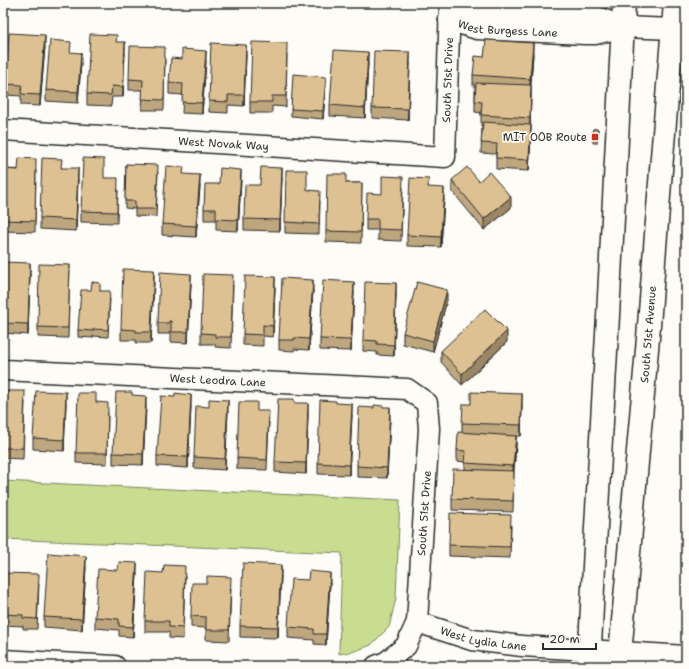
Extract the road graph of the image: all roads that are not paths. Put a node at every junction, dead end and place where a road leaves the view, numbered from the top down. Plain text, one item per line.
1 (624, 3) edge
2 (675, 3) edge
3 (450, 11) edge
4 (623, 27) junction
5 (673, 29) junction
6 (3, 130) edge
7 (445, 157) joint
8 (3, 370) edge
9 (427, 403) joint
10 (417, 622) junction
11 (686, 656) edge
12 (589, 658) edge
13 (619, 659) edge
14 (3, 660) edge
15 (115, 666) edge
16 (376, 666) edge

1 - 4 main road
2 - 5 main road, South 51st Avenue
3 - 4 street, West Burgess Lane
3 - 7 street, South 51st Drive
4 - 5 street, West Burgess Lane
4 - 12 main road
5 - 13 main road, South 51st Avenue
6 - 7 street, West Novak Way
8 - 9 street, West Leodra Lane
9 - 10 street, South 51st Drive
10 - 12 street, West Lydia Lane
10 - 16 street
11 - 13 street, West Lydia Lane
12 - 13 street, West Lydia Lane
14 - 15 street

